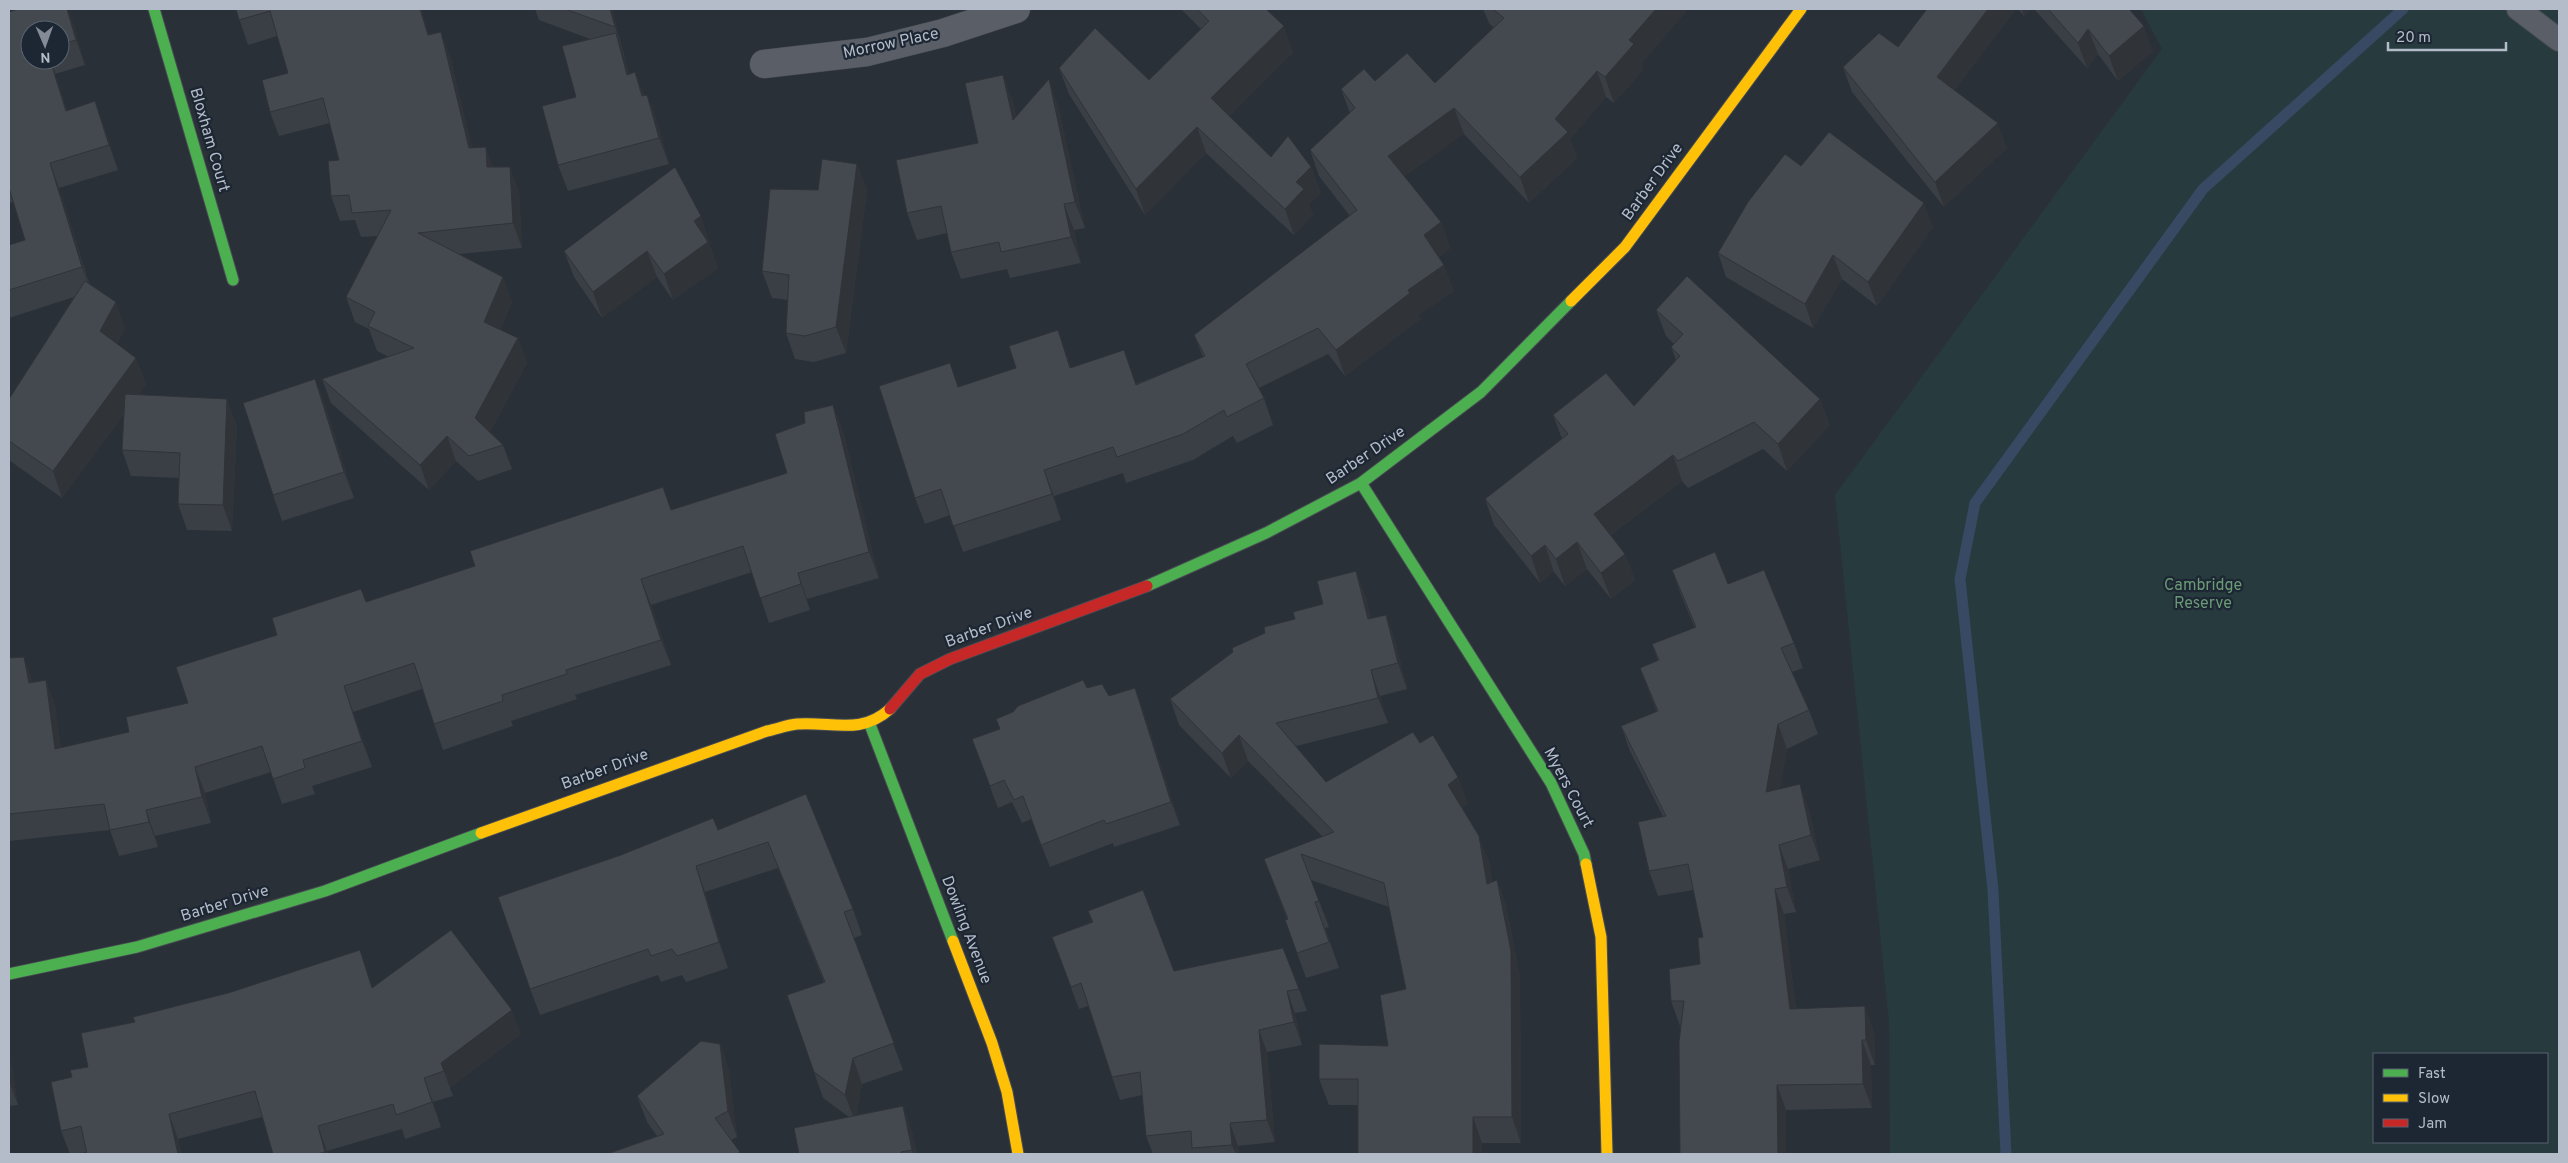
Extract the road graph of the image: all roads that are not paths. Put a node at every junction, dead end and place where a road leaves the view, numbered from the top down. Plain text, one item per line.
1 (154, 9) edge
2 (1016, 9) edge
3 (1801, 9) edge
4 (2518, 9) edge
5 (2559, 40) edge
6 (764, 64) dead end
7 (234, 280) dead end
8 (1360, 483) junction
9 (869, 722) junction
10 (9, 974) edge
11 (1018, 1154) edge
12 (1607, 1154) edge

1 - 7 street, Bloxham Court
2 - 6 street, Morrow Place
3 - 8 street, Barber Drive
4 - 5 lane
8 - 9 street, Barber Drive
8 - 12 street, Myers Court
9 - 10 street, Barber Drive
9 - 11 street, Dowling Avenue

